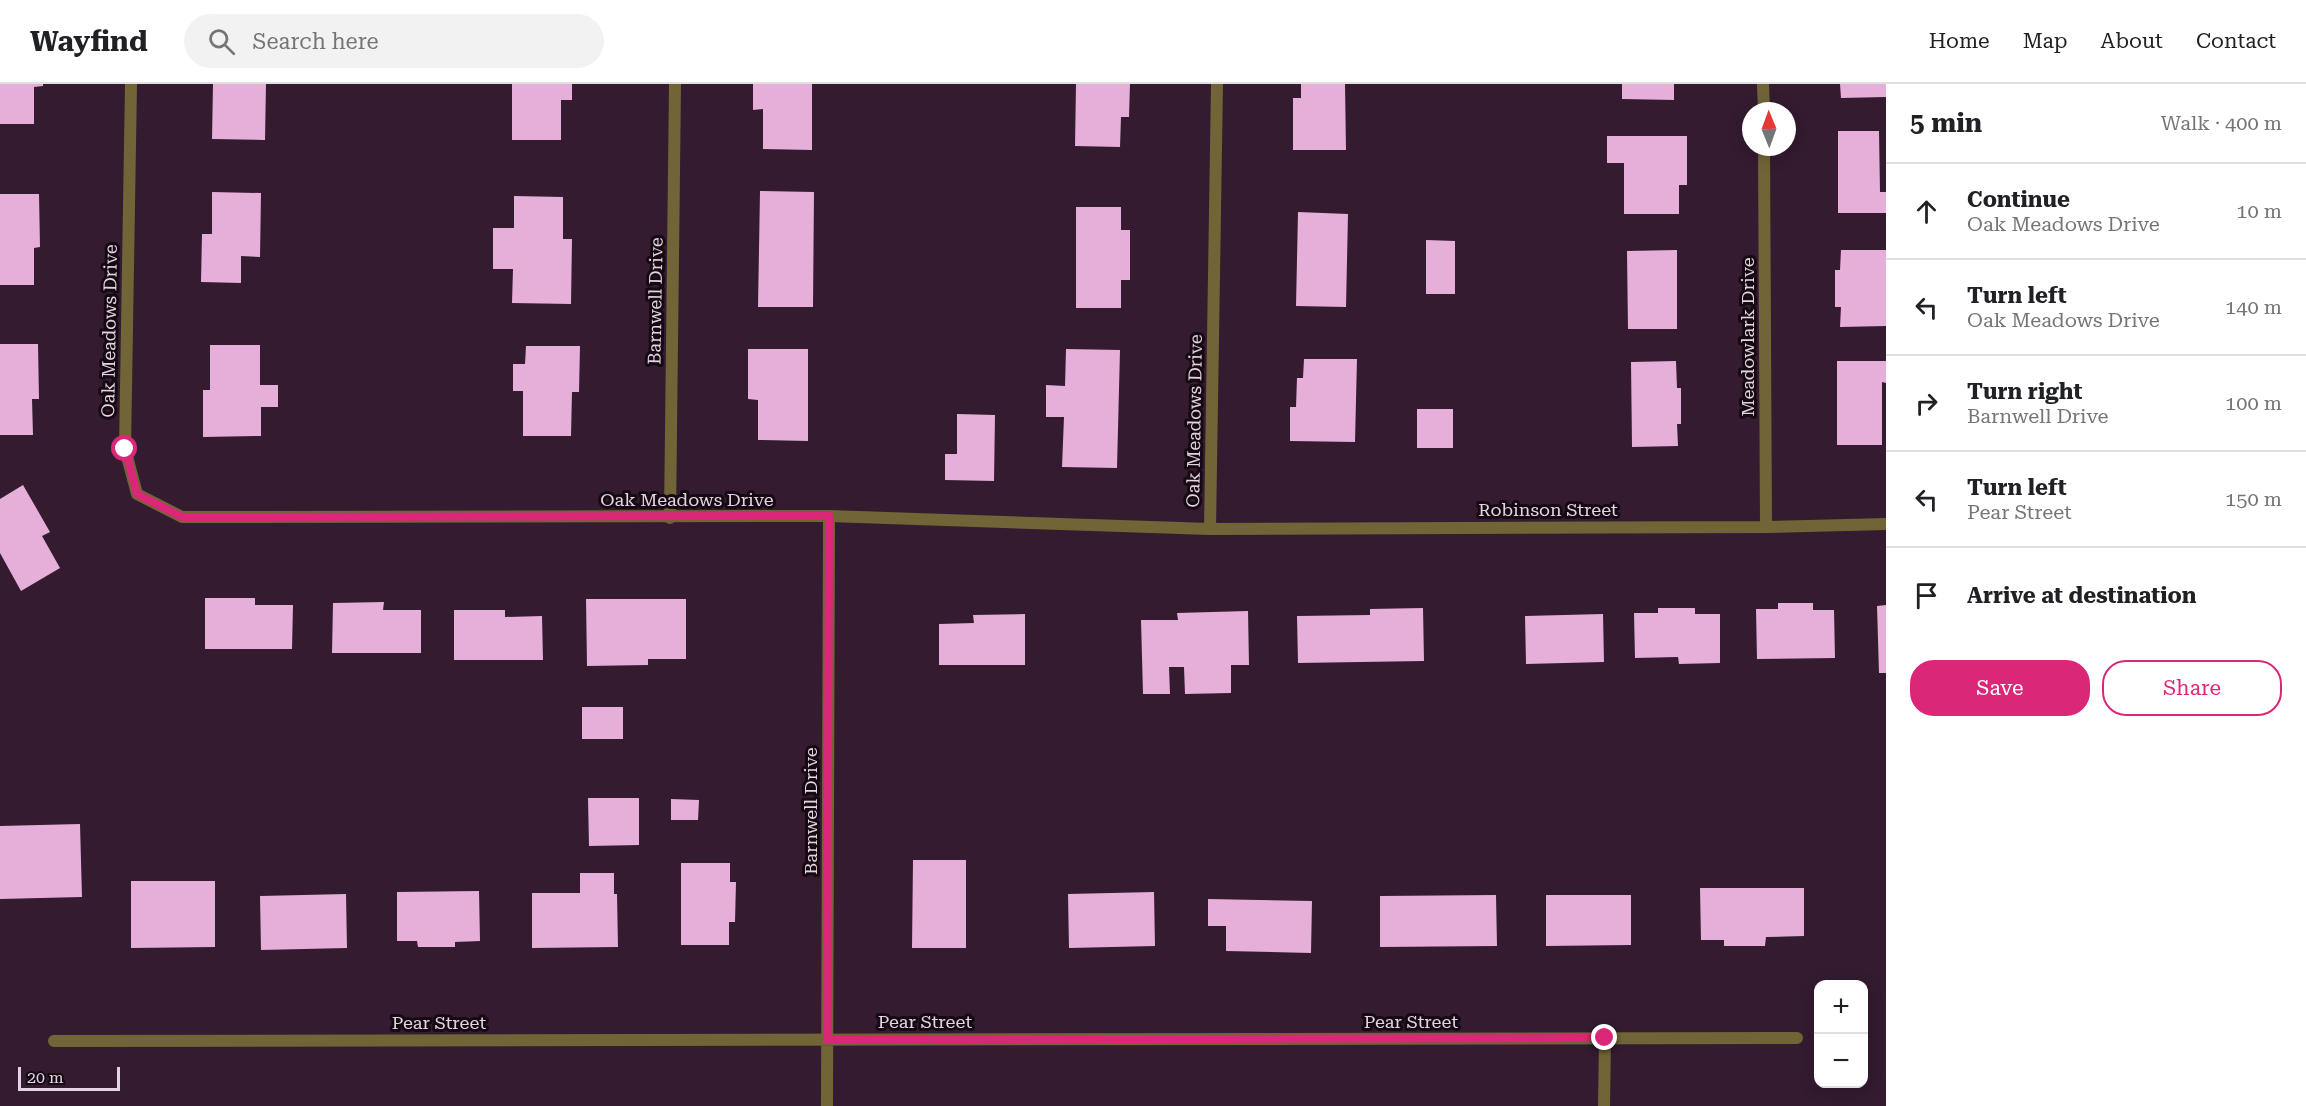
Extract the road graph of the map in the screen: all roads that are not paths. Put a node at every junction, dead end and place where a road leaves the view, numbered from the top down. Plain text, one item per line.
1 (131, 84) edge
2 (675, 84) edge
3 (1217, 84) edge
4 (1763, 84) edge
5 (1764, 102) edge
6 (1764, 156) edge
7 (829, 516) junction
8 (670, 518) junction
9 (1886, 524) edge
10 (1766, 527) junction
11 (1210, 529) junction
12 (1605, 1038) junction
13 (1797, 1038) dead end
14 (827, 1040) junction
15 (54, 1041) dead end
16 (826, 1106) edge
17 (1604, 1106) edge

1 - 8 street, Oak Meadows Drive
2 - 8 street, Barnwell Drive
3 - 11 street, Oak Meadows Drive
4 - 5 street
6 - 10 street, Meadowlark Drive
7 - 8 street, Oak Meadows Drive
7 - 11 street, Oak Meadows Drive
7 - 14 street, Barnwell Drive
9 - 10 street, Robinson Street
10 - 11 street, Robinson Street
12 - 13 street, Pear Street
12 - 14 street, Pear Street
12 - 17 street
14 - 15 street, Pear Street
14 - 16 street, Barnwell Drive

